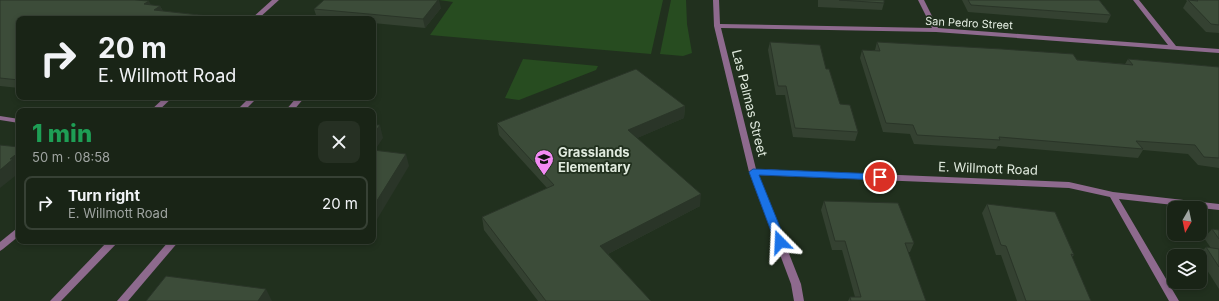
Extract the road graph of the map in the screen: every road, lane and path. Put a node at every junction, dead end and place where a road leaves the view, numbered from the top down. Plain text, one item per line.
1 (276, 0) edge
2 (716, 0) edge
3 (921, 0) edge
4 (1136, 0) edge
5 (257, 16) edge
6 (717, 26) junction
7 (936, 30) junction
8 (1174, 48) junction
9 (1219, 51) edge
10 (166, 100) edge
11 (251, 100) edge
12 (298, 100) edge
13 (157, 108) edge
14 (243, 108) edge
15 (292, 108) edge
16 (0, 118) edge
17 (16, 121) edge
18 (753, 172) junction
19 (1114, 195) junction
20 (1219, 207) edge
21 (16, 234) edge
22 (111, 244) edge
23 (171, 244) edge
24 (0, 247) edge
25 (55, 301) edge
26 (122, 301) edge
27 (798, 301) edge
28 (1174, 301) edge

1 - 5 street
2 - 6 street, Las Palmas Street
3 - 7 street
4 - 8 street
6 - 7 street, San Pedro Street
6 - 18 street, Las Palmas Street
7 - 8 street, San Pedro Street
8 - 9 street, San Pedro Street
10 - 13 street
11 - 14 street
12 - 15 street
16 - 17 street
18 - 19 street, E. Willmott Road
18 - 27 street, Las Palmas Street
19 - 20 street, E. Willmott Road
19 - 28 street
21 - 24 street
22 - 25 street
23 - 26 street

